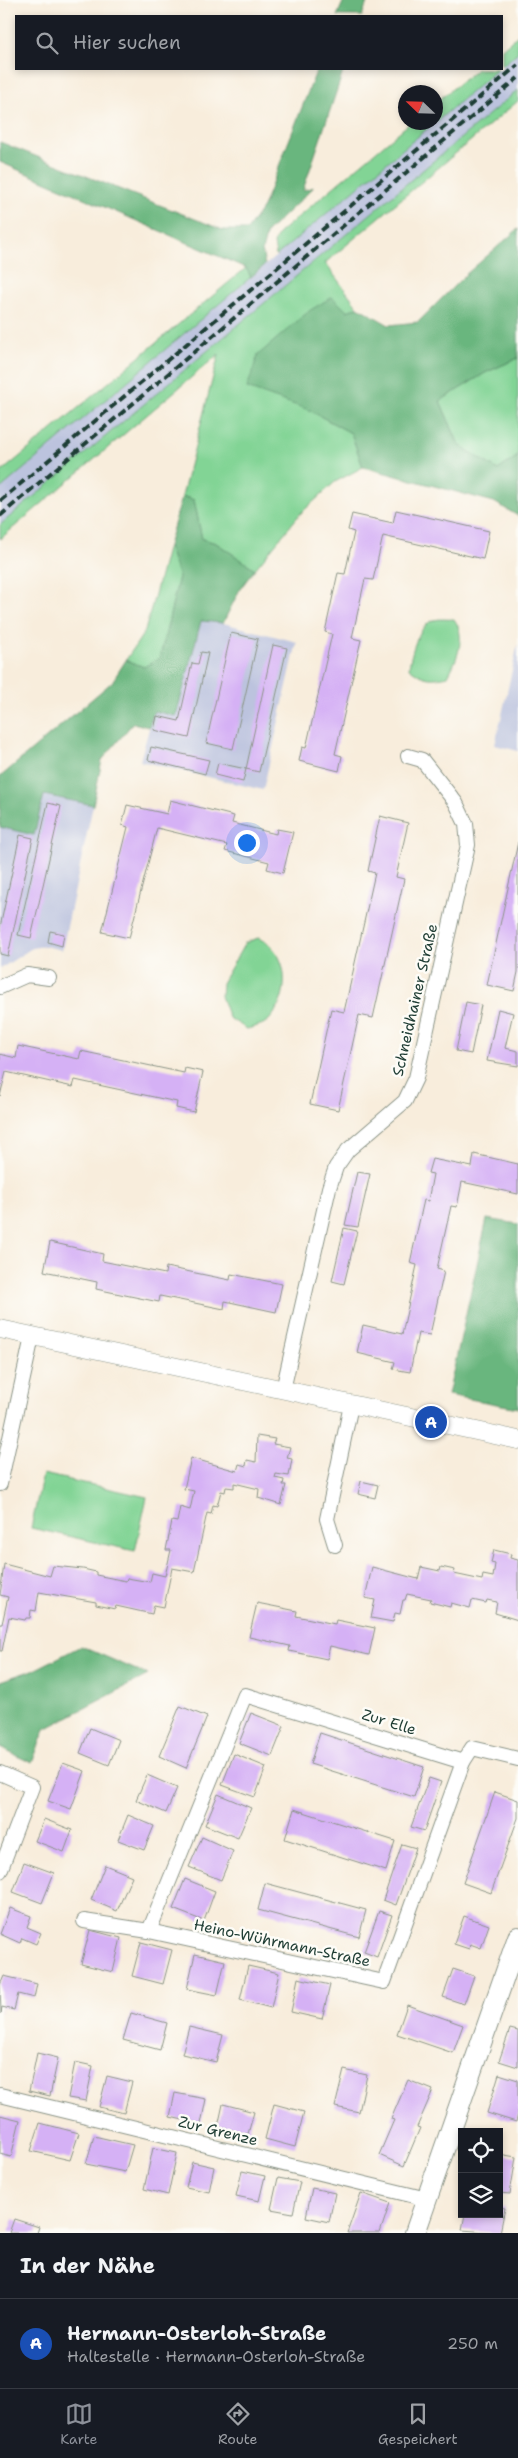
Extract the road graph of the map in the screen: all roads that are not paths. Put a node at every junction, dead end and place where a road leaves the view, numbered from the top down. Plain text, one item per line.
1 (408, 756) dead end
2 (49, 978) dead end
3 (0, 987) edge
4 (0, 1329) edge
5 (32, 1337) junction
6 (283, 1390) junction
7 (351, 1406) junction
8 (518, 1440) edge
9 (0, 1484) edge
10 (335, 1545) dead end
11 (518, 1759) edge
12 (463, 1762) junction
13 (0, 1773) edge
14 (0, 1871) edge
15 (84, 1921) dead end
16 (149, 1931) junction
17 (518, 1937) edge
18 (0, 2095) edge
19 (427, 2199) junction
20 (416, 2233) edge

1 - 6 street, Schneidhainer Straße
2 - 3 street
4 - 5 street
5 - 6 street
5 - 9 street
6 - 7 street
7 - 8 street
7 - 10 street
11 - 12 street
12 - 16 street, Heino-Wührmann-Straße
12 - 16 street, Zur Elle
13 - 14 street
15 - 16 street, Heino-Wührmann-Straße
17 - 19 main road
18 - 19 street, Zur Grenze
19 - 20 main road

